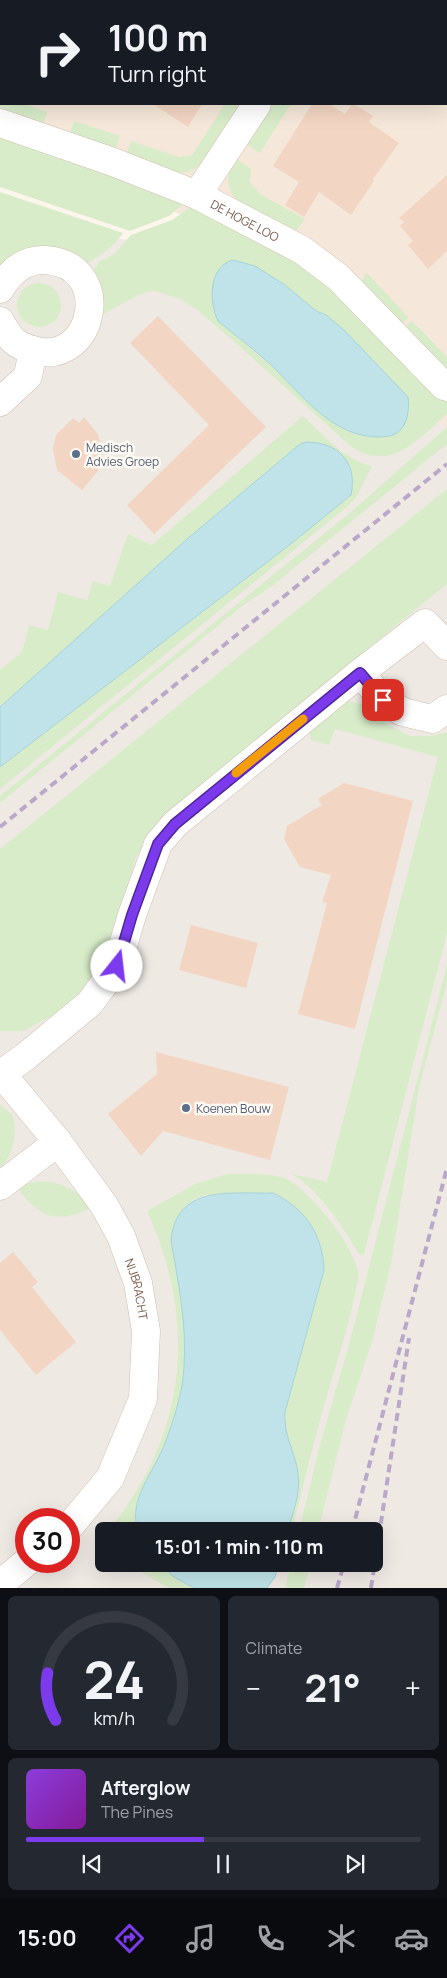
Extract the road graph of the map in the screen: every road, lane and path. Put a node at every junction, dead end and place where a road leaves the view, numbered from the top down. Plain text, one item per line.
1 (256, 105) edge
2 (0, 123) edge
3 (197, 195) junction
4 (0, 289) edge
5 (0, 321) edge
6 (33, 350) junction
7 (447, 387) edge
8 (0, 402) edge
9 (447, 646) edge
10 (360, 673) junction
11 (447, 709) edge
12 (1, 1073) edge
13 (58, 1142) junction
14 (0, 1186) edge
15 (80, 1514) edge
16 (15, 1572) edge
17 (0, 1584) edge

1 - 3 street
2 - 3 street, DE HOGE LOO
3 - 7 street, DE HOGE LOO
4 - 6 street
5 - 6 street
6 - 8 street
9 - 10 street
10 - 11 street
10 - 12 street
12 - 13 street, NIJBRACHT
13 - 14 street
13 - 15 street, NIJBRACHT
16 - 17 street

